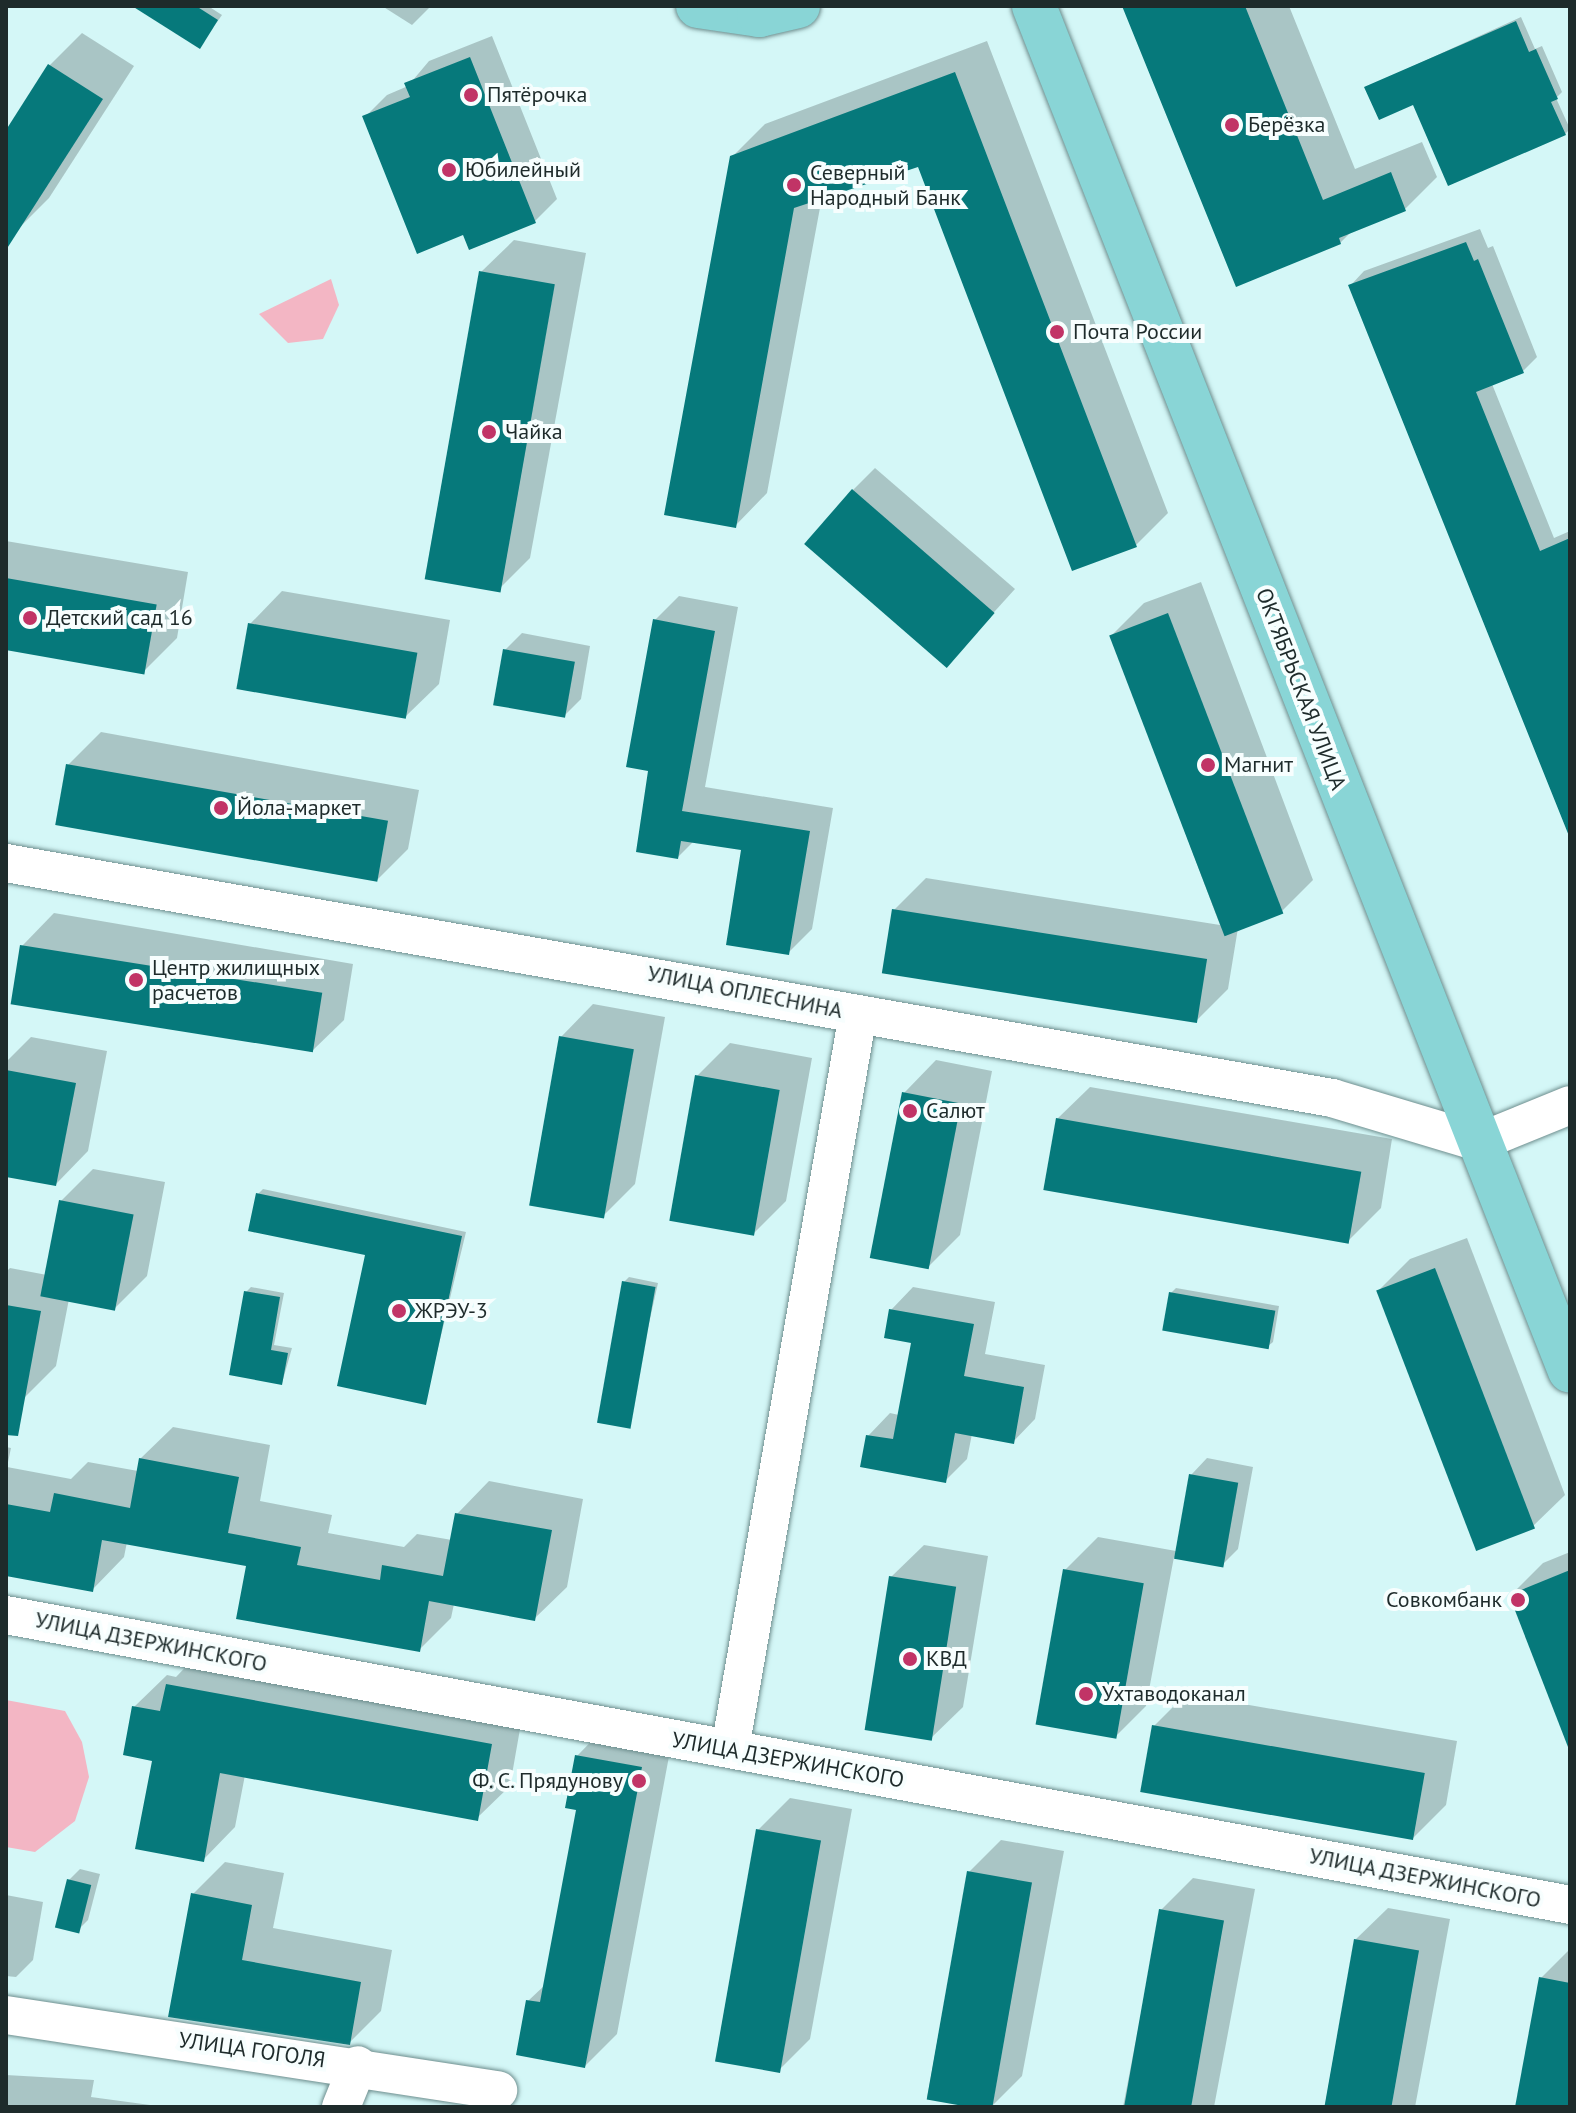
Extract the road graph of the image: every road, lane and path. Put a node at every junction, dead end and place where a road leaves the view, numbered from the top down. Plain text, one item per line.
1 (698, 6) edge
2 (798, 6) edge
3 (1034, 6) edge
4 (6, 863) edge
5 (858, 1014) junction
6 (1570, 1105) edge
7 (1479, 1142) junction
8 (1570, 1371) edge
9 (6, 1615) edge
10 (730, 1749) junction
11 (1570, 1905) edge
12 (6, 2015) edge
13 (358, 2065) junction
14 (498, 2090) dead end
15 (341, 2107) edge

1 - 2 main road
3 - 7 main road, ОКТЯБРЬСКАЯ УЛИЦА
4 - 5 street, УЛИЦА ОПЛЕСНИНА
5 - 7 street, УЛИЦА ОПЛЕСНИНА
5 - 10 street
6 - 7 street
7 - 8 main road, ОКТЯБРЬСКАЯ УЛИЦА
9 - 10 street, УЛИЦА ДЗЕРЖИНСКОГО
10 - 11 street, УЛИЦА ДЗЕРЖИНСКОГО
12 - 13 street, УЛИЦА ГОГОЛЯ
13 - 14 street, УЛИЦА ГОГОЛЯ
13 - 15 street

